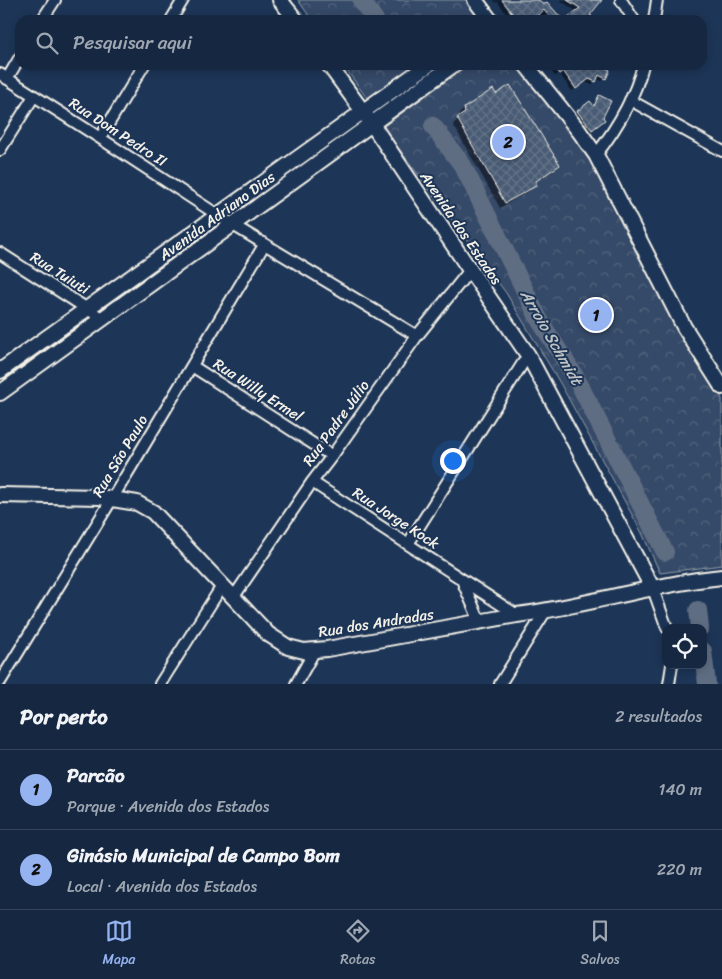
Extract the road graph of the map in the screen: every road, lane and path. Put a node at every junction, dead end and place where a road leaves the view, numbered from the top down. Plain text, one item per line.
1 (54, 0) edge
2 (183, 0) edge
3 (280, 0) edge
4 (475, 0) edge
5 (621, 0) edge
6 (657, 0) edge
7 (45, 15) edge
8 (174, 15) edge
9 (292, 15) edge
10 (486, 15) edge
11 (631, 15) edge
12 (655, 15) edge
13 (15, 63) edge
14 (141, 70) edge
15 (333, 70) edge
16 (421, 70) edge
17 (446, 70) edge
18 (530, 70) edge
19 (642, 70) edge
20 (4, 76) edge
21 (34, 96) junction
22 (630, 100) junction
23 (363, 111) junction
24 (372, 124) junction
25 (100, 138) junction
26 (0, 150) edge
27 (722, 151) edge
28 (596, 155) junction
29 (218, 216) junction
30 (232, 226) junction
31 (264, 245) junction
32 (0, 253) edge
33 (470, 270) junction
34 (88, 309) junction
35 (103, 319) junction
36 (416, 336) junction
37 (528, 355) junction
38 (192, 366) junction
39 (0, 372) edge
40 (722, 387) edge
41 (0, 393) edge
42 (332, 456) junction
43 (312, 482) junction
44 (0, 495) edge
45 (112, 499) junction
46 (408, 544) junction
47 (722, 577) edge
48 (462, 580) junction
49 (222, 586) junction
50 (653, 589) junction
51 (234, 598) junction
52 (545, 612) junction
53 (517, 615) junction
54 (480, 622) junction
55 (666, 624) edge
56 (315, 650) junction
57 (671, 669) edge
58 (0, 682) edge
59 (160, 684) edge
60 (296, 684) edge
61 (500, 684) edge
62 (669, 684) edge

1 - 7 street
2 - 8 street
3 - 9 street
4 - 10 street
5 - 11 street
6 - 12 street
13 - 20 street
14 - 25 street
15 - 23 street, Avenida dos Estados
16 - 23 street, Avenida Adriano Dias
17 - 24 street, Avenida Adriano Dias
18 - 28 street
19 - 22 street
20 - 21 street, Rua Dom Pedro II
21 - 25 street, Rua Dom Pedro II
21 - 26 street
22 - 27 street
22 - 28 street
23 - 24 street, Avenida dos Estados
23 - 29 street, Avenida Adriano Dias
24 - 30 street, Avenida Adriano Dias
24 - 33 street, Avenida dos Estados
25 - 29 street, Rua Dom Pedro II
28 - 40 street
29 - 30 street, Rua Dom Pedro II
29 - 34 street, Avenida Adriano Dias
30 - 31 street, Rua Dom Pedro II
30 - 35 street, Avenida Adriano Dias
31 - 36 street, Rua Dom Pedro II
31 - 38 street, Rua São Paulo
32 - 34 street, Rua Tuiuti
33 - 36 street, Rua Padre Júlio
33 - 37 street, Avenida dos Estados
34 - 35 street, Rua Tuiuti
34 - 39 street, Avenida Adriano Dias
35 - 41 street, Avenida Adriano Dias
36 - 42 street, Rua Padre Júlio
37 - 46 street
37 - 50 street, Avenida dos Estados
38 - 42 street, Rua Willy Ermel
38 - 45 street, Rua São Paulo
42 - 43 street, Rua Padre Júlio
43 - 46 street, Rua Jorge Kock
43 - 51 street, Rua Padre Júlio
44 - 45 street, Rua dos Andradas
45 - 49 street, Rua dos Andradas
45 - 58 street, Rua São Paulo
46 - 48 street, Rua Jorge Kock
47 - 50 street, Rua dos Andradas
48 - 53 street, Rua Jorge Kock
48 - 54 street
49 - 51 street, Rua dos Andradas
49 - 59 street
50 - 52 street, Rua dos Andradas
50 - 55 street, Avenida dos Estados
51 - 56 street, Rua dos Andradas
52 - 53 street, Rua dos Andradas
52 - 61 street
53 - 54 street, Rua dos Andradas
54 - 56 street, Rua dos Andradas
56 - 60 street
57 - 62 street

